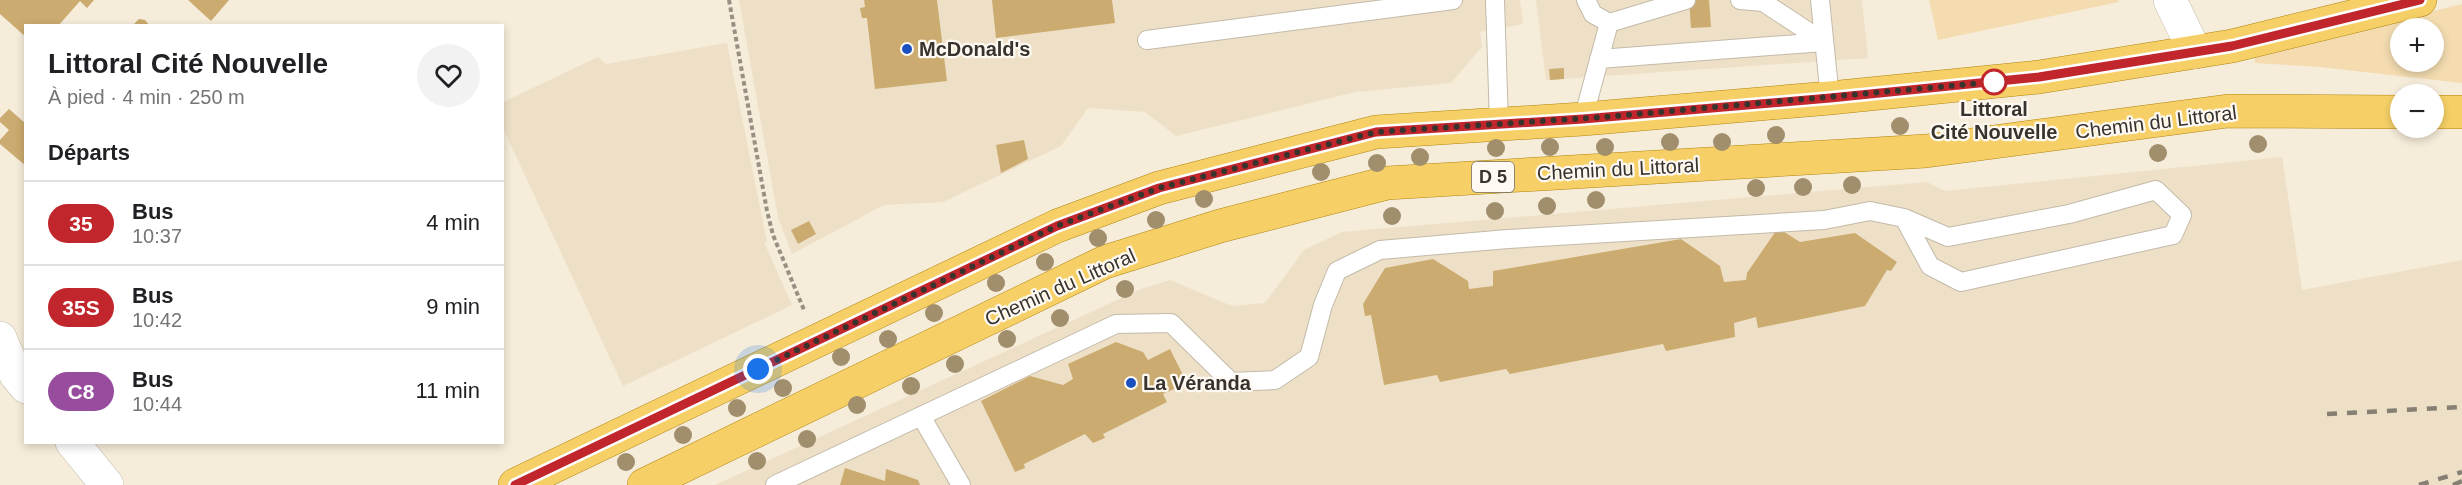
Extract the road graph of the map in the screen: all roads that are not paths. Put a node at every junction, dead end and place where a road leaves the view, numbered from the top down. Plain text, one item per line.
1 (1453, 0) edge
2 (1495, 0) edge
3 (1586, 0) edge
4 (1686, 0) edge
5 (1740, 0) edge
6 (1820, 0) edge
7 (2170, 0) edge
8 (2420, 0) edge
9 (1610, 22) junction
10 (1147, 40) dead end
11 (1824, 42) junction
12 (2195, 52) junction
13 (1599, 59) junction
14 (1830, 98) junction
15 (2390, 112) edge
16 (2444, 112) edge
17 (2462, 112) edge
18 (1583, 119) junction
19 (1499, 124) junction
20 (1904, 218) junction
21 (0, 338) edge
22 (24, 385) edge
23 (921, 416) junction
24 (74, 444) edge
25 (107, 485) edge
26 (515, 485) edge
27 (644, 485) edge
28 (775, 485) edge
29 (960, 485) edge

1 - 10 lane
2 - 19 lane
3 - 9 lane
4 - 9 lane
5 - 11 lane
6 - 11 lane
7 - 12 street
8 - 12 main road
9 - 13 lane
11 - 13 lane
11 - 14 lane
12 - 14 main road
13 - 18 lane
14 - 18 main road
15 - 27 main road, Chemin du Littoral / D 5
16 - 17 main road
18 - 19 main road
19 - 26 main road
20 - 20 lane
20 - 23 lane
21 - 22 street
23 - 28 lane
23 - 29 lane
24 - 25 street

